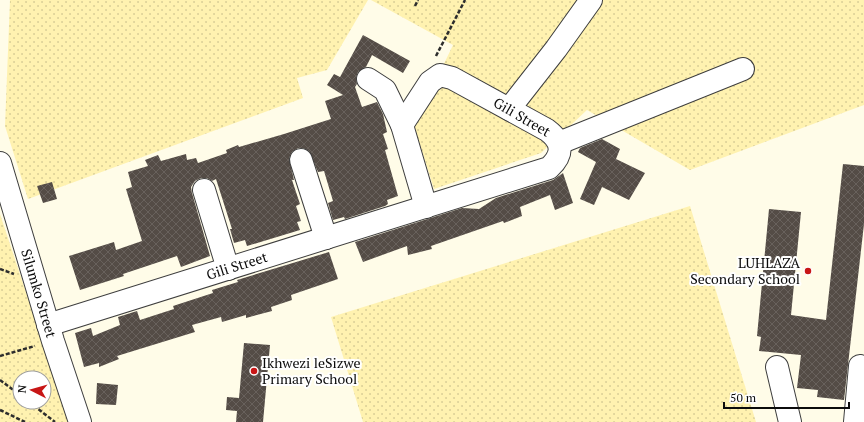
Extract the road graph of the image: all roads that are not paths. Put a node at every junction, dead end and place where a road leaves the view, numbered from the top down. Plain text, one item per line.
1 (591, 0) edge
2 (743, 69) dead end
3 (368, 79) dead end
4 (509, 109) junction
5 (402, 125) junction
6 (559, 143) junction
7 (301, 160) dead end
8 (0, 163) edge
9 (204, 190) dead end
10 (426, 207) junction
11 (326, 238) junction
12 (228, 269) junction
13 (51, 333) junction
14 (860, 366) dead end
15 (777, 368) dead end
16 (80, 422) edge
17 (790, 422) edge
18 (855, 422) edge

1 - 4 street
2 - 6 street
3 - 5 street
4 - 5 street, Gili Street
4 - 6 street, Gili Street
5 - 10 street
6 - 10 street, Gili Street
7 - 11 street
8 - 13 street, Silumko Street
9 - 12 street
10 - 11 street, Gili Street
11 - 12 street, Gili Street
12 - 13 street, Gili Street
13 - 16 street, Silumko Street
14 - 18 street
15 - 17 street

